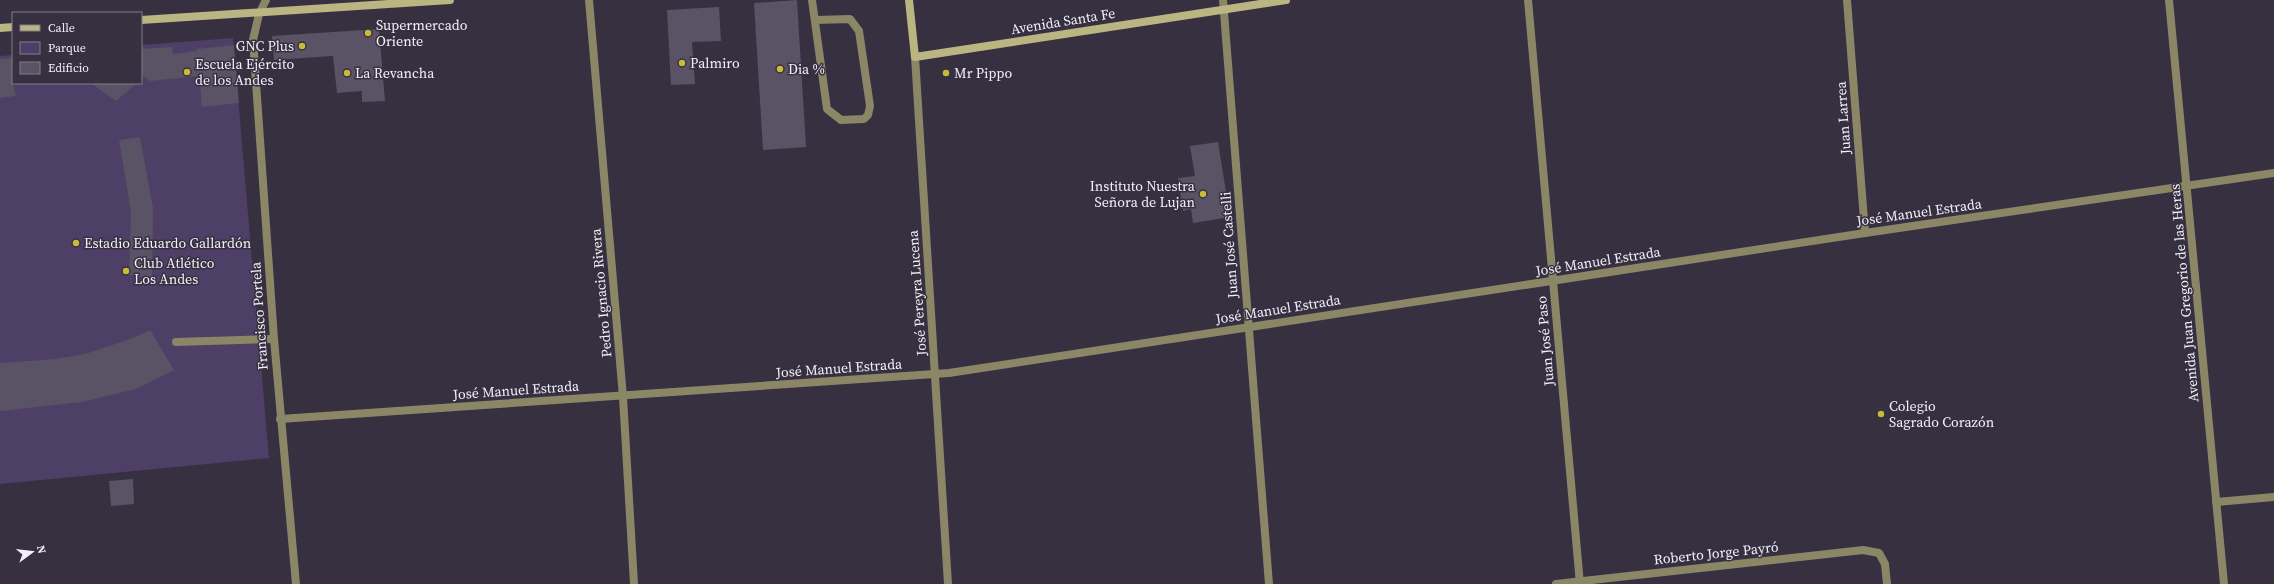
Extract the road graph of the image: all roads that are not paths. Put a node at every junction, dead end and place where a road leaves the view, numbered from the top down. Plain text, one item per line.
1 (266, 0) edge
2 (450, 0) edge
3 (589, 0) edge
4 (812, 0) edge
5 (909, 0) edge
6 (1223, 0) edge
7 (1286, 0) edge
8 (1528, 0) edge
9 (1847, 0) edge
10 (2169, 0) edge
11 (1224, 9) junction
12 (259, 14) junction
13 (142, 20) edge
14 (815, 20) junction
15 (12, 27) edge
16 (0, 28) edge
17 (915, 56) junction
18 (2274, 173) edge
19 (2188, 186) junction
20 (1865, 233) junction
21 (1553, 281) junction
22 (1248, 327) junction
23 (274, 339) junction
24 (176, 342) dead end
25 (935, 374) junction
26 (623, 396) junction
27 (280, 419) junction
28 (2274, 497) edge
29 (2216, 502) junction
30 (1580, 583) edge
31 (296, 584) edge
32 (634, 584) edge
33 (948, 584) edge
34 (1269, 584) edge
35 (1556, 584) edge
36 (1887, 584) edge
37 (2224, 584) edge

1 - 12 street, Francisco Portela
2 - 12 main road
3 - 26 street, Pedro Ignacio Rivera
4 - 14 street
5 - 17 main road, José Pereyra Lucena
6 - 11 street, Juan José Castelli
7 - 11 main road, Avenida Santa Fe
8 - 21 street, Juan José Paso
9 - 20 street, Juan Larrea
10 - 19 street, Avenida Juan Gregorio de las Heras
11 - 17 main road, Avenida Santa Fe
11 - 22 street, Juan José Castelli
12 - 13 main road
12 - 23 street, Francisco Portela
14 - 14 street
15 - 16 main road
17 - 25 street, José Pereyra Lucena
18 - 19 street, José Manuel Estrada
19 - 20 street, José Manuel Estrada
19 - 29 street, Avenida Juan Gregorio de las Heras
20 - 21 street, José Manuel Estrada
21 - 22 street, José Manuel Estrada
21 - 30 street, Juan José Paso
22 - 25 street, José Manuel Estrada
22 - 34 street, Juan José Castelli
23 - 24 street
23 - 27 street, Francisco Portela
25 - 26 street, José Manuel Estrada
25 - 33 street, José Pereyra Lucena
26 - 27 street, José Manuel Estrada
26 - 32 street, Pedro Ignacio Rivera
27 - 31 street, Francisco Portela
28 - 29 street
29 - 37 street, Avenida Juan Gregorio de las Heras
30 - 35 street, Roberto Jorge Payró
30 - 36 street, Roberto Jorge Payró

